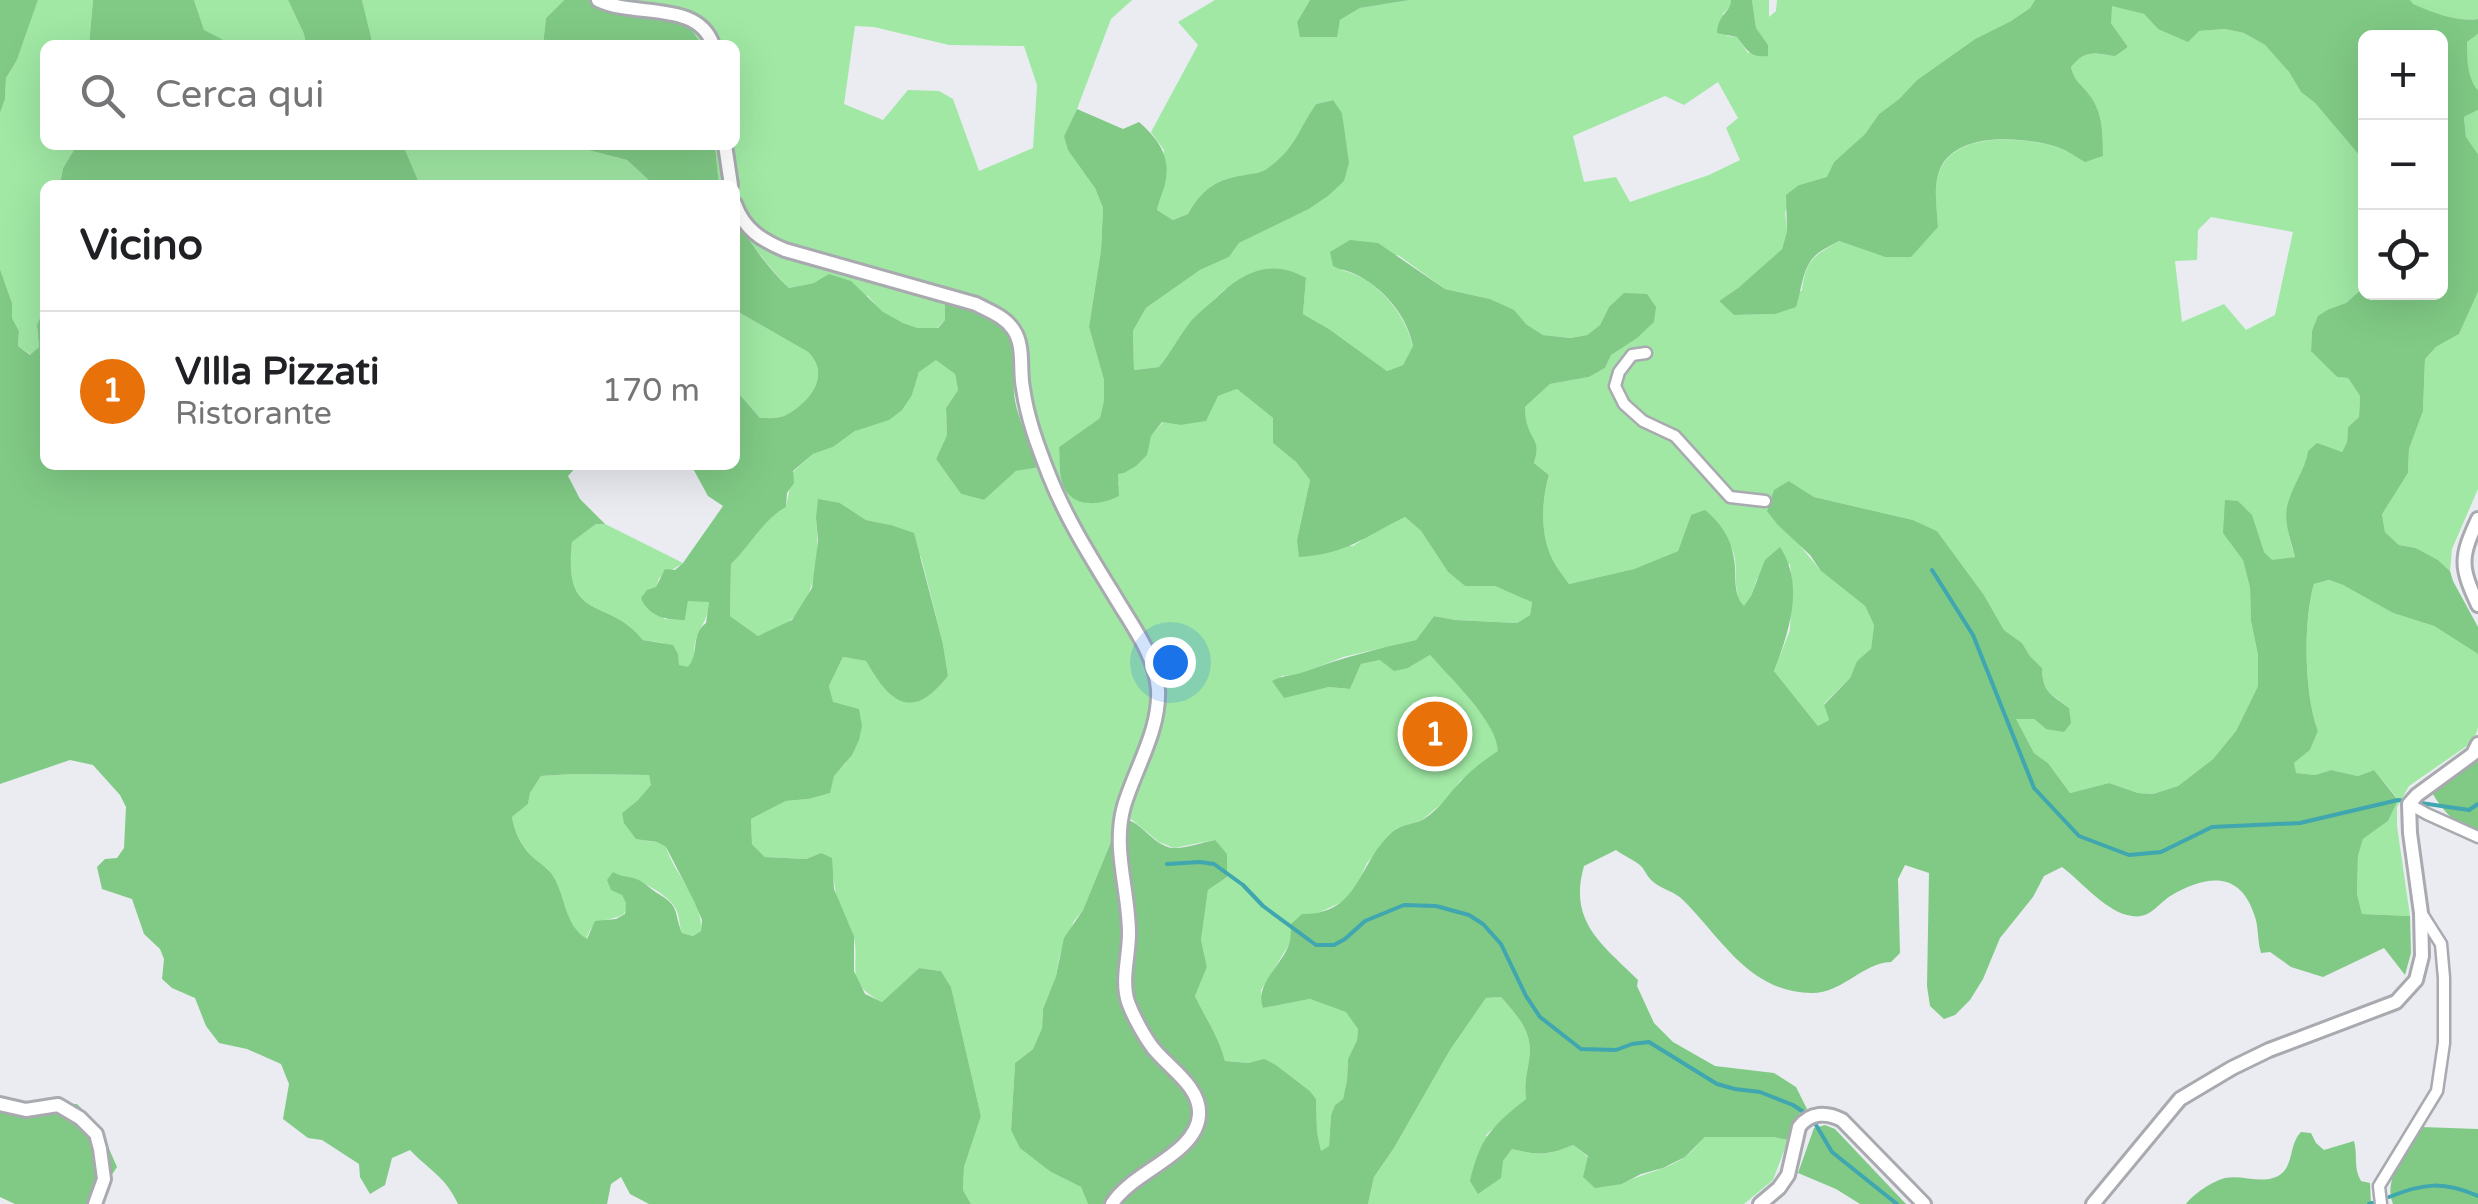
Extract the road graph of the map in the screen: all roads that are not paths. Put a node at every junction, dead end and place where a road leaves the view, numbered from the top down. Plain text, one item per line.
1 (598, 0) edge
2 (712, 40) edge
3 (726, 150) edge
4 (730, 180) edge
5 (740, 214) edge
6 (1646, 353) dead end
7 (1765, 502) dead end
8 (2478, 519) edge
9 (2478, 605) edge
10 (2478, 744) edge
11 (2411, 802) junction
12 (2478, 837) edge
13 (2421, 913) junction
14 (0, 1104) edge
15 (95, 1204) edge
16 (1112, 1204) edge
17 (1760, 1204) edge
18 (1924, 1204) edge
19 (2093, 1204) edge
20 (2381, 1204) edge

1 - 2 street
3 - 4 street
5 - 16 street
6 - 7 street
8 - 9 street
10 - 11 street
11 - 12 street
11 - 13 street
13 - 19 street
13 - 20 street
14 - 15 street
17 - 18 street

